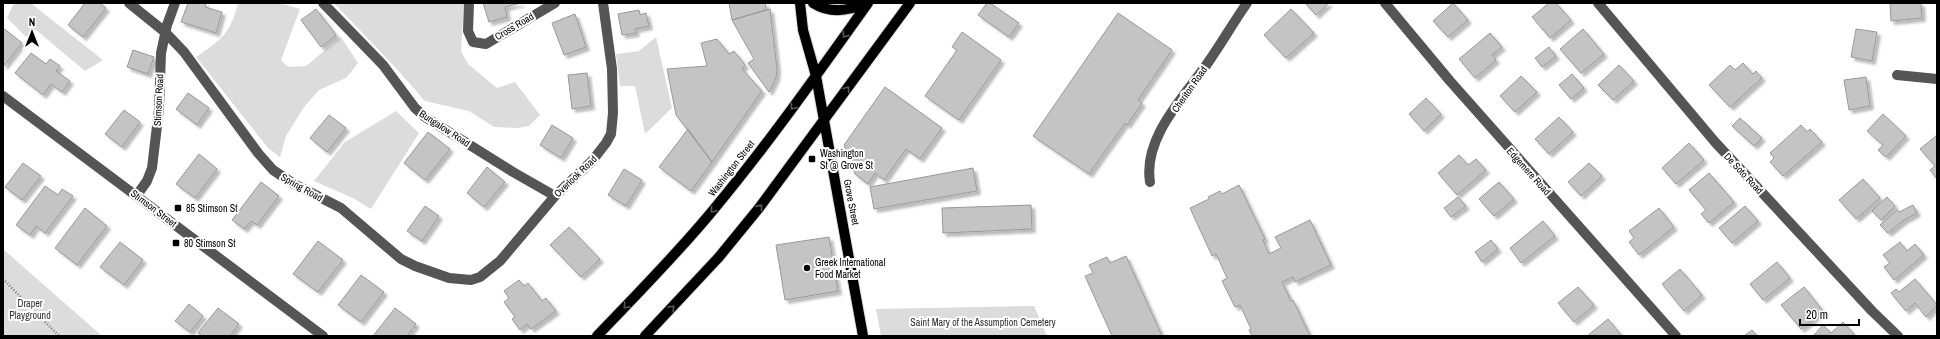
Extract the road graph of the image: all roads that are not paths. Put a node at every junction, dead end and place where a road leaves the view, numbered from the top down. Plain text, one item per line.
1 (129, 3) edge
2 (175, 3) edge
3 (323, 3) edge
4 (469, 3) edge
5 (555, 3) edge
6 (603, 3) edge
7 (800, 3) edge
8 (813, 3) edge
9 (868, 3) edge
10 (910, 3) edge
11 (1247, 3) edge
12 (1385, 3) edge
13 (1598, 3) edge
14 (165, 32) junction
15 (1897, 75) dead end
16 (816, 76) junction
17 (1937, 79) edge
18 (3, 96) edge
19 (824, 120) junction
20 (1150, 182) dead end
21 (137, 195) junction
22 (555, 196) junction
23 (480, 277) joint
24 (322, 336) edge
25 (598, 336) edge
26 (645, 336) edge
27 (863, 336) edge
28 (1676, 336) edge
29 (1898, 336) edge

1 - 14 street, Spring Road
2 - 14 street, Stimson Road
3 - 22 street, Bungalow Road
4 - 5 street, Cross Road
6 - 22 street, Overlook Road
7 - 16 main road, Grove Street
8 - 9 main road
9 -> 16 main road, Washington Street
19 -> 10 main road
11 - 20 street, Cheriton Road
12 - 28 street, Edgemere Road
13 - 29 street, De Soto Road
14 - 21 street, Stimson Road
14 - 23 street, Spring Road
15 - 17 street
16 - 19 main road, Grove Street
16 -> 25 main road, Washington Street
18 - 21 street, Stimson Street
26 -> 19 main road
19 - 27 main road, Grove Street
21 - 24 street, Stimson Street
22 - 23 street, Overlook Road

